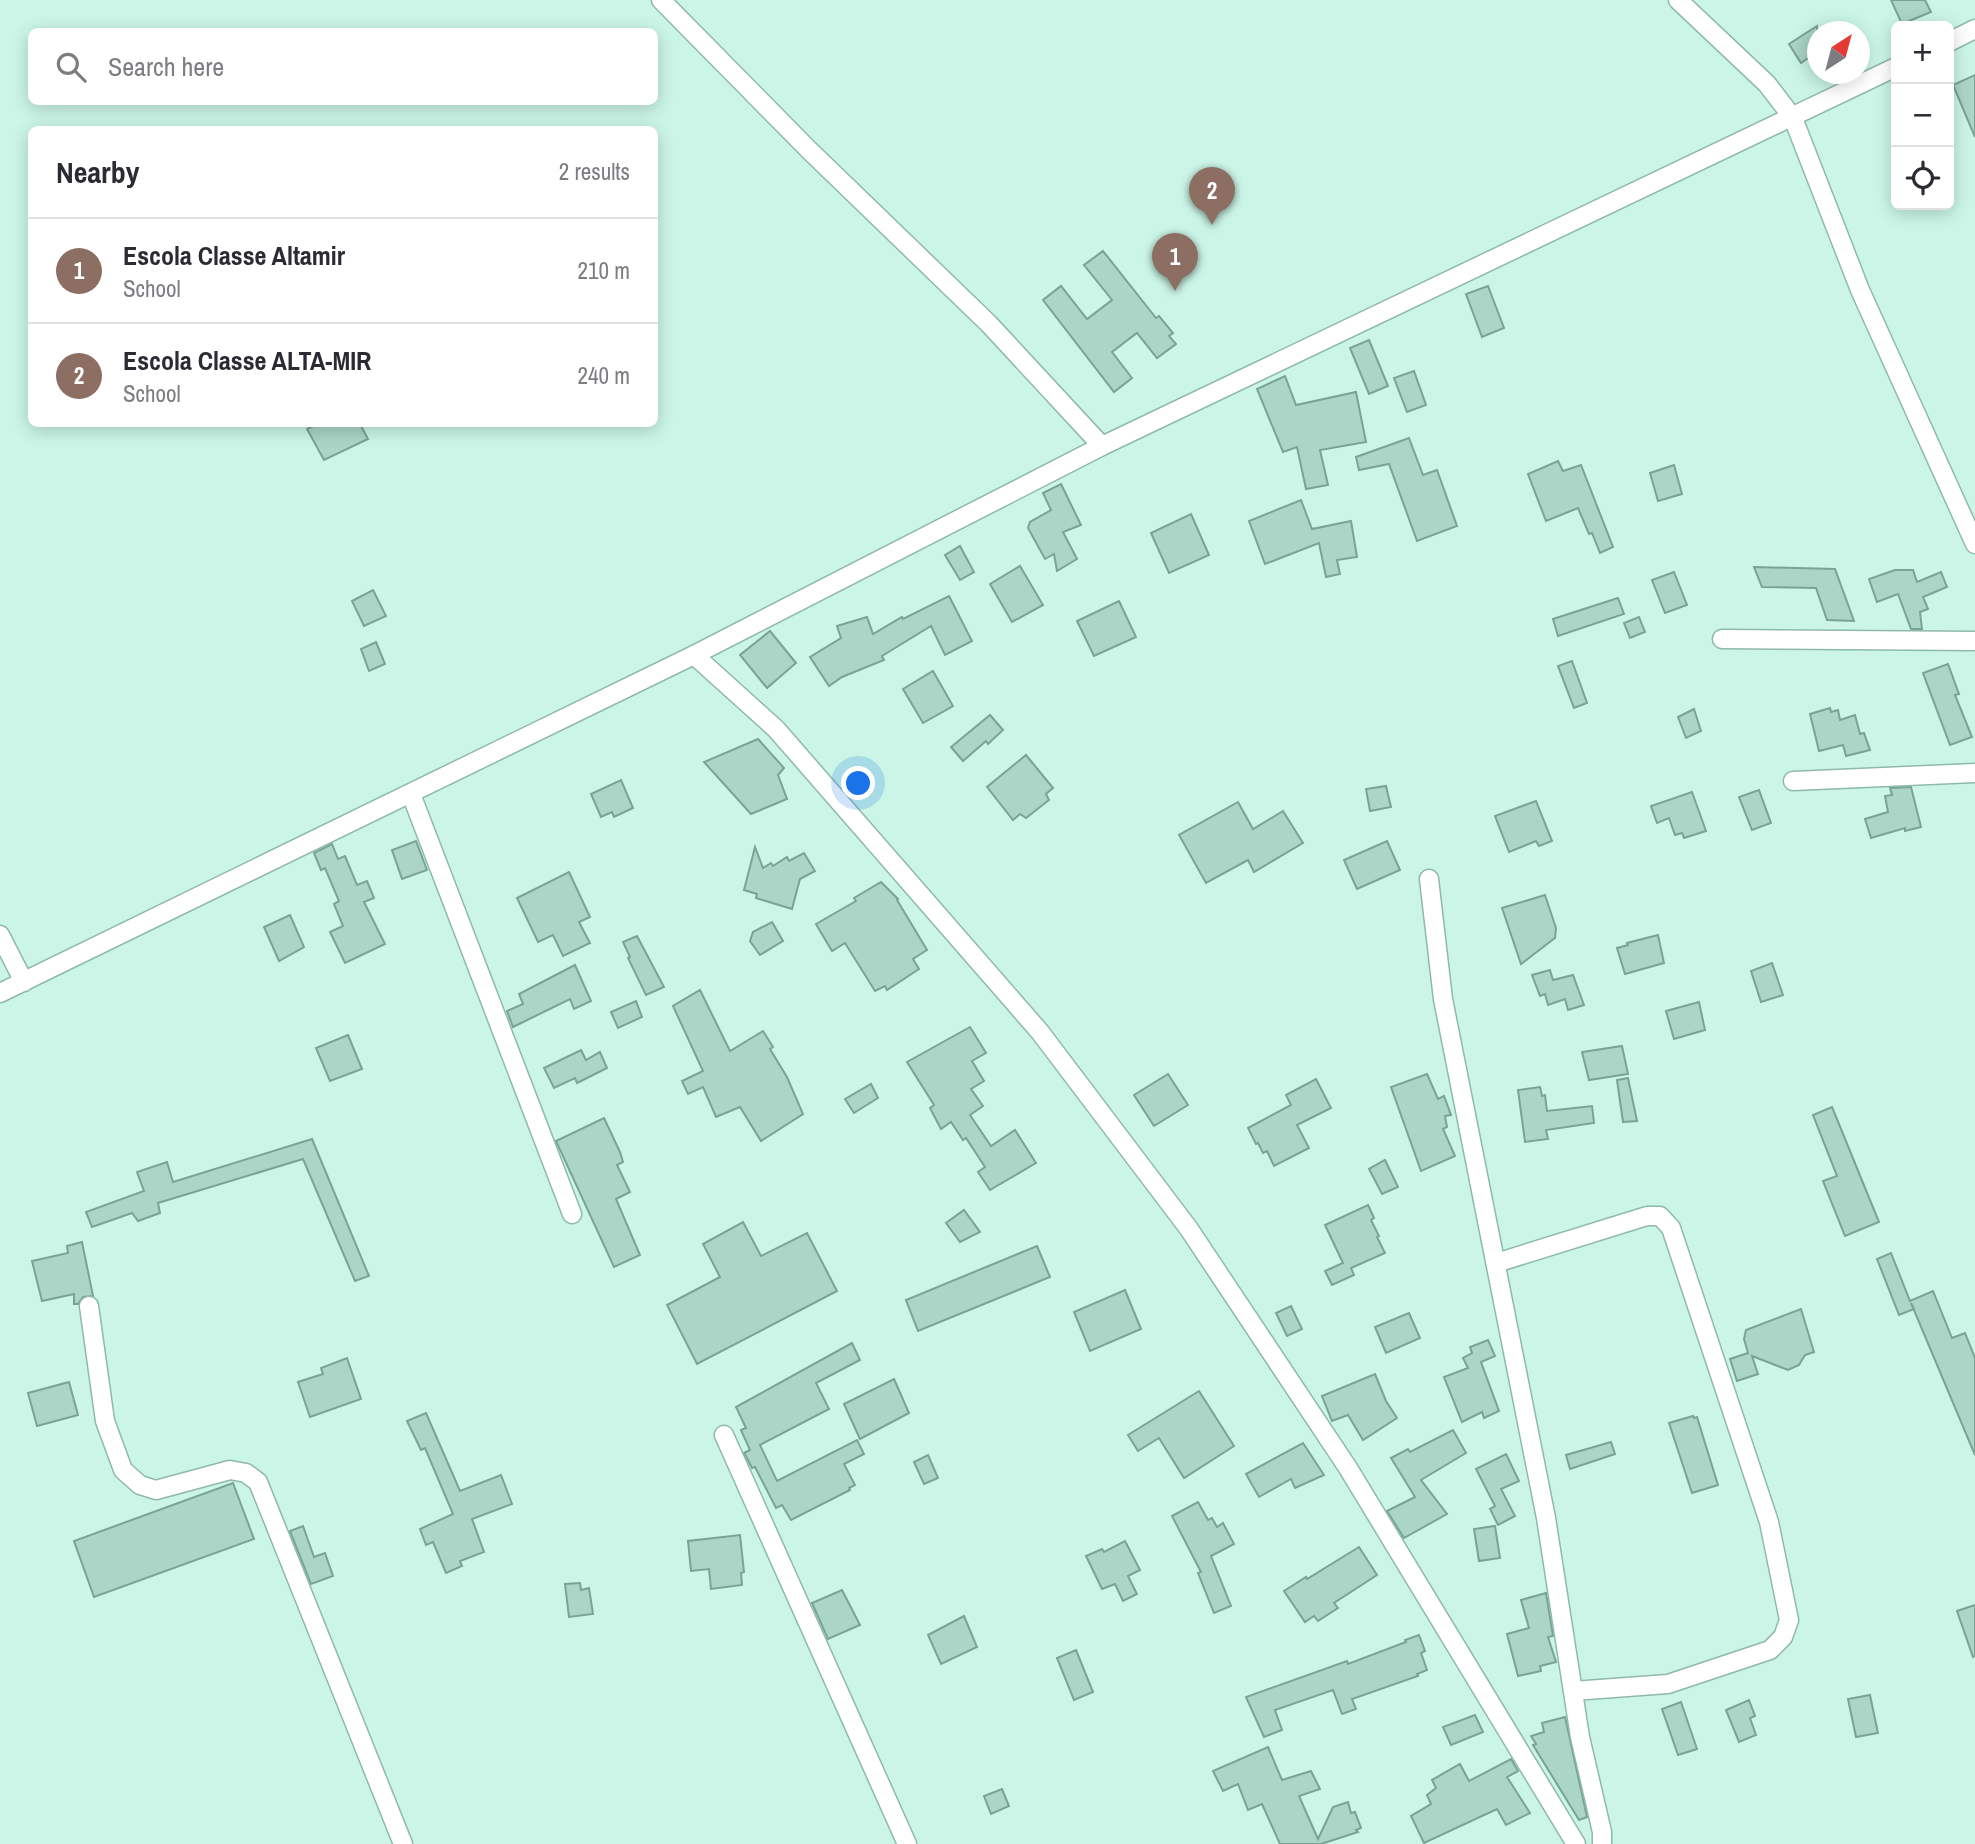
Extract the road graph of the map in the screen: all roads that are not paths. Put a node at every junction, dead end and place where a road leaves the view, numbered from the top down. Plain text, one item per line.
1 (661, 0) edge
2 (1678, 0) edge
3 (1975, 29) edge
4 (1954, 40) edge
5 (1891, 69) edge
6 (1793, 118) junction
7 (1102, 446) junction
8 (1975, 544) edge
9 (1722, 639) dead end
10 (1975, 640) edge
11 (694, 655) junction
12 (1975, 773) edge
13 (1793, 781) dead end
14 (411, 794) junction
15 (1429, 879) dead end
16 (0, 936) edge
17 (24, 982) junction
18 (0, 993) edge
19 (572, 1213) dead end
20 (1496, 1263) junction
21 (89, 1306) dead end
22 (724, 1435) dead end
23 (1573, 1691) junction
24 (403, 1844) edge
25 (907, 1844) edge
26 (1576, 1844) edge
27 (1602, 1844) edge

1 - 7 street
2 - 6 street
3 - 4 street
5 - 6 street
6 - 7 street
6 - 8 street
7 - 11 street
9 - 10 street
11 - 14 street
11 - 26 street
12 - 13 street
14 - 17 street
14 - 19 street
15 - 20 street
16 - 17 street
17 - 18 street
20 - 23 street
20 - 23 street
21 - 24 street
22 - 25 street
23 - 27 street

